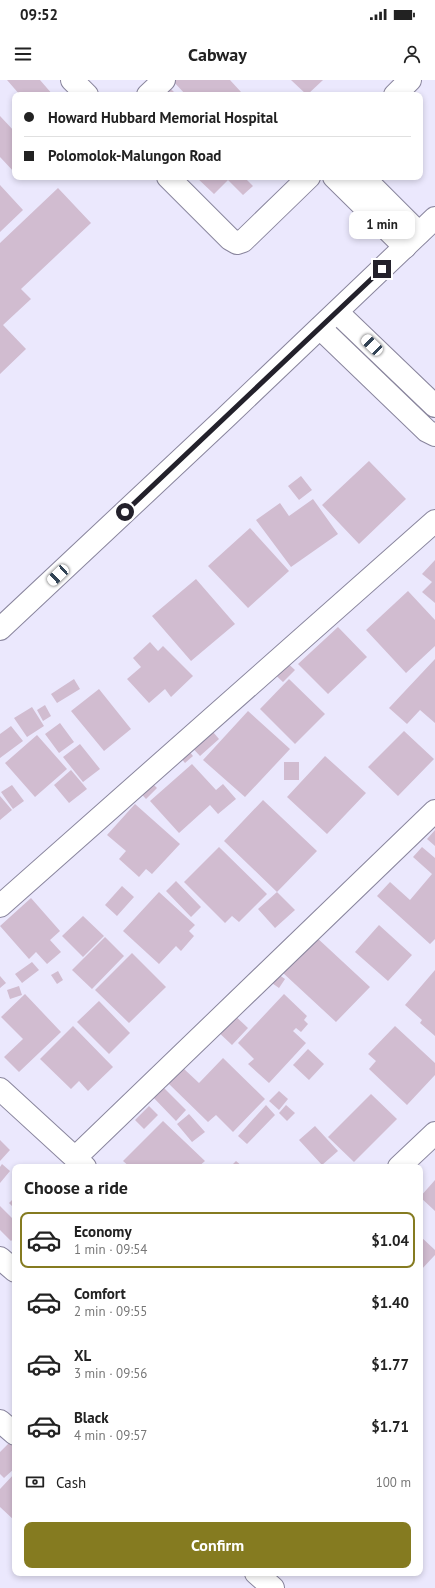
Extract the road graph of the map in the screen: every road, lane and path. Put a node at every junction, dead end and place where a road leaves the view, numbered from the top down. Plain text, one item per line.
1 (72, 80) edge
2 (164, 80) edge
3 (410, 80) edge
4 (84, 92) edge
5 (151, 92) edge
6 (397, 92) edge
7 (171, 180) edge
8 (306, 180) edge
9 (338, 180) edge
10 (365, 180) edge
11 (435, 218) edge
12 (412, 240) junction
13 (337, 312) junction
14 (320, 328) junction
15 (435, 406) edge
16 (435, 435) edge
17 (435, 521) edge
18 (0, 629) edge
19 (435, 811) edge
20 (0, 906) edge
21 (0, 1089) edge
22 (435, 1133) edge
23 (80, 1162) edge
24 (402, 1164) edge
25 (0, 1258) edge
26 (12, 1268) edge
27 (0, 1421) edge
28 (12, 1431) edge
29 (259, 1576) edge
30 (273, 1588) edge

1 - 4 street
2 - 5 street
3 - 6 street
7 - 8 street
9 - 12 street
10 - 12 street
11 - 12 street
12 - 13 street
13 - 14 street
13 - 15 street
14 - 16 street
14 - 18 street
17 - 20 street
19 - 23 street
21 - 23 street
22 - 24 street
25 - 26 street
27 - 28 street
29 - 30 street

